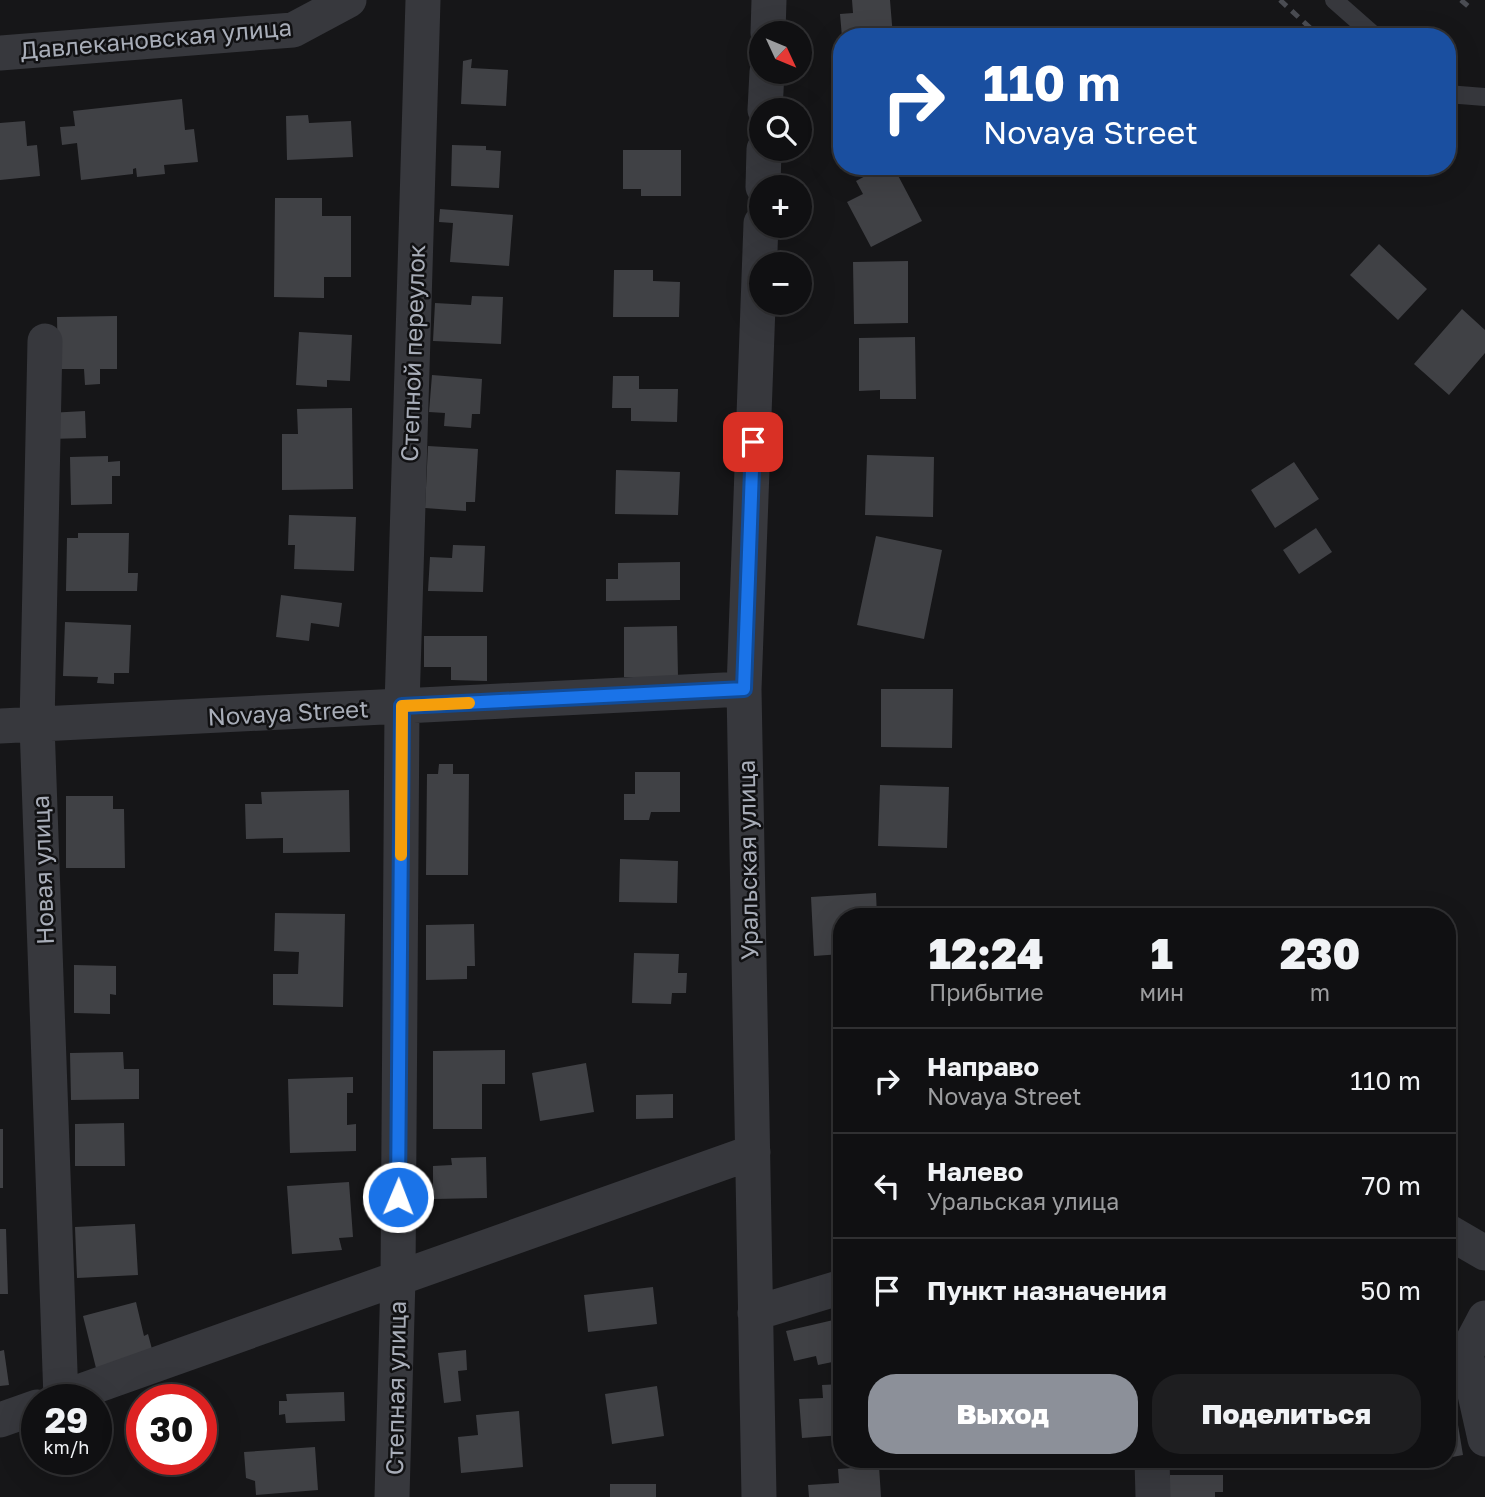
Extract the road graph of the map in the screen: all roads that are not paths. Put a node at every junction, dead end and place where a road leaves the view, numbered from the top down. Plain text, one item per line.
1 (349, 0) edge
2 (423, 0) edge
3 (769, 0) edge
4 (1334, 0) edge
5 (768, 21) edge
6 (1366, 28) edge
7 (0, 53) edge
8 (1456, 95) edge
9 (1485, 97) edge
10 (760, 238) edge
11 (45, 341) dead end
12 (744, 689) junction
13 (402, 706) junction
14 (37, 725) junction
15 (0, 726) edge
16 (752, 1152) junction
17 (1456, 1236) edge
18 (1485, 1253) edge
19 (398, 1278) junction
20 (833, 1290) edge
21 (755, 1313) junction
22 (1485, 1318) edge
23 (51, 1384) edge
24 (101, 1384) edge
25 (21, 1413) edge
26 (0, 1420) edge
27 (1485, 1439) edge
28 (1152, 1468) edge
29 (392, 1497) edge
30 (759, 1497) edge
31 (1153, 1497) edge

1 - 7 street, Давлекановская улица
2 - 13 street, Степной переулок
3 - 5 street
4 - 6 lane
8 - 9 lane
10 - 12 street, Уральская улица
11 - 14 street, Новая улица
12 - 13 street, Novaya Street
12 - 16 street, Уральская улица
13 - 14 street, Novaya Street
13 - 19 street
14 - 15 street, Novaya Street
14 - 23 street, Новая улица
16 - 19 street
16 - 21 street, Уральская улица
17 - 18 street
19 - 24 street
19 - 29 street, Степная улица
20 - 21 street
21 - 30 street, Уральская улица
22 - 27 street
25 - 26 street
28 - 31 street

